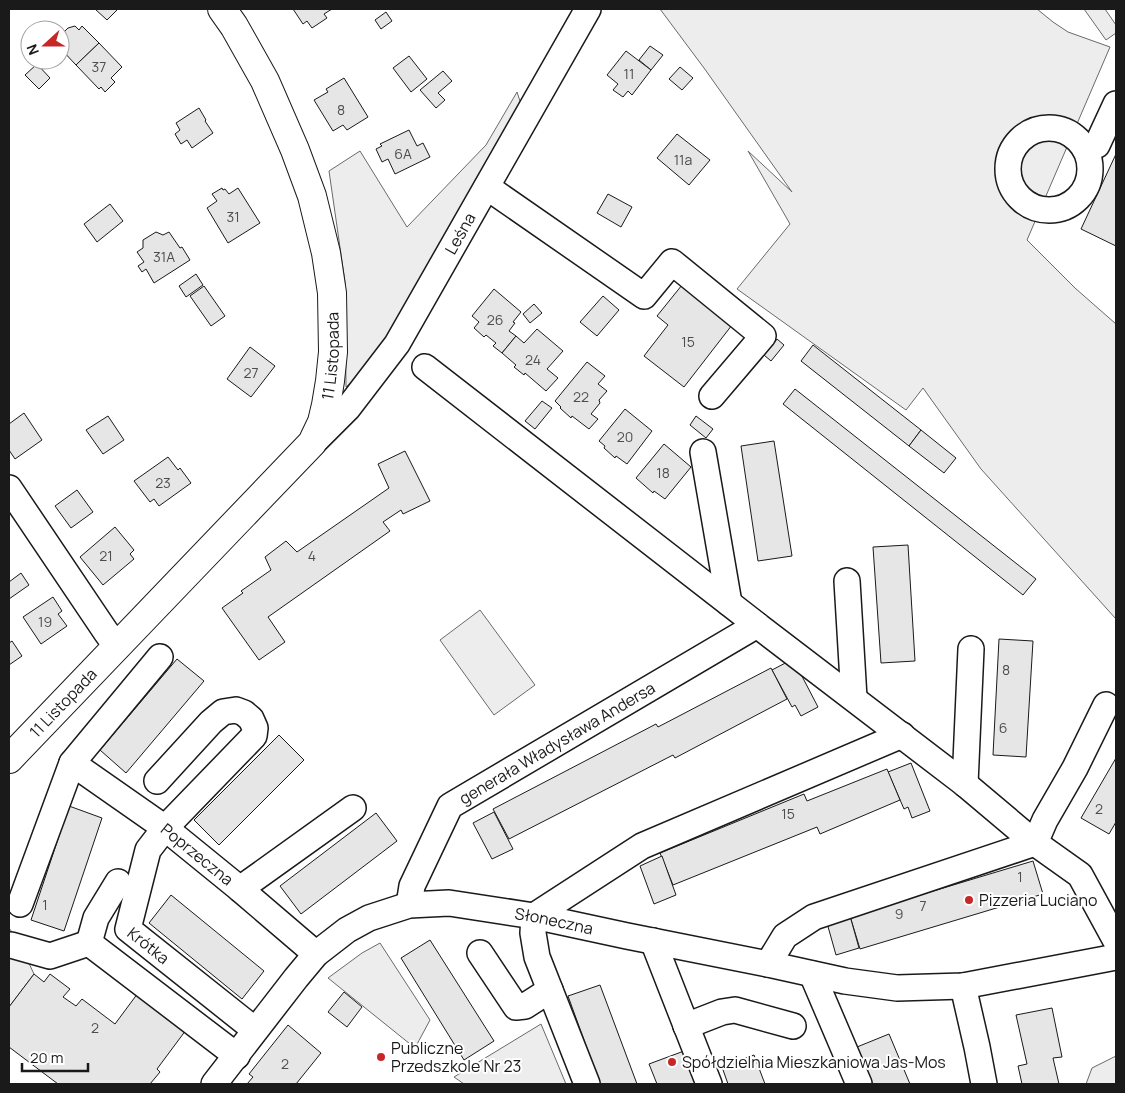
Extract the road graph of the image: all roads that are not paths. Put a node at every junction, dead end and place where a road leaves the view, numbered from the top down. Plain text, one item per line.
1 (222, 9) edge
2 (588, 9) edge
3 (1116, 104) edge
4 (1084, 147) dead end
5 (487, 188) junction
6 (425, 367) dead end
7 (712, 396) dead end
8 (312, 444) junction
9 (703, 452) dead end
10 (9, 488) edge
11 (847, 581) dead end
12 (729, 604) junction
13 (757, 625) junction
14 (117, 646) junction
15 (971, 649) dead end
16 (160, 658) dead end
17 (854, 698) junction
18 (1106, 704) dead end
19 (902, 735) junction
20 (9, 759) edge
21 (72, 763) junction
22 (157, 780) dead end
23 (965, 784) junction
24 (353, 808) dead end
25 (165, 828) junction
26 (1035, 843) junction
27 (118, 882) dead end
28 (240, 889) junction
29 (20, 904) dead end
30 (409, 905) junction
31 (534, 916) junction
32 (653, 941) junction
33 (1116, 941) edge
34 (89, 943) junction
35 (9, 945) edge
36 (480, 953) dead end
37 (316, 954) junction
38 (1116, 957) edge
39 (768, 964) junction
40 (812, 974) junction
41 (963, 986) junction
42 (550, 990) junction
43 (686, 1026) junction
44 (793, 1026) dead end
45 (255, 1030) junction
46 (237, 1056) junction
47 (214, 1084) edge
48 (587, 1084) edge
49 (709, 1084) edge
50 (859, 1084) edge
51 (984, 1084) edge

1 - 8 main road, 11 Listopada
2 - 5 street, Leśna
3 - 4 street
5 - 7 street
5 - 8 street, Leśna
6 - 12 street
8 - 14 main road, 11 Listopada
9 - 12 street
10 - 14 street
11 - 17 street
12 - 13 street
13 - 17 street
13 - 30 street, generała Władysława Andersa
14 - 20 main road, 11 Listopada
15 - 23 street
16 - 21 street
17 - 19 street
18 - 26 street
19 - 23 street
19 - 31 street
21 - 25 street, Poprzeczna
21 - 29 street
22 - 25 street
23 - 26 street
24 - 28 street
25 - 28 street, Poprzeczna
25 - 45 street, Krótka
26 - 33 street
26 - 39 street
27 - 34 street
28 - 37 street, Poprzeczna
30 - 31 street, Słoneczna
30 - 37 street, Słoneczna
31 - 32 street, Słoneczna
31 - 42 street
32 - 39 street, Słoneczna
32 - 43 street
34 - 35 street
34 - 46 street
36 - 42 street
37 - 45 street, Słoneczna
38 - 41 street, Słoneczna
39 - 40 street, Słoneczna
40 - 41 street, Słoneczna
40 - 50 street
41 - 51 street
42 - 48 street
43 - 44 street
43 - 49 street
45 - 46 street, Słoneczna
46 - 47 street, Słoneczna

